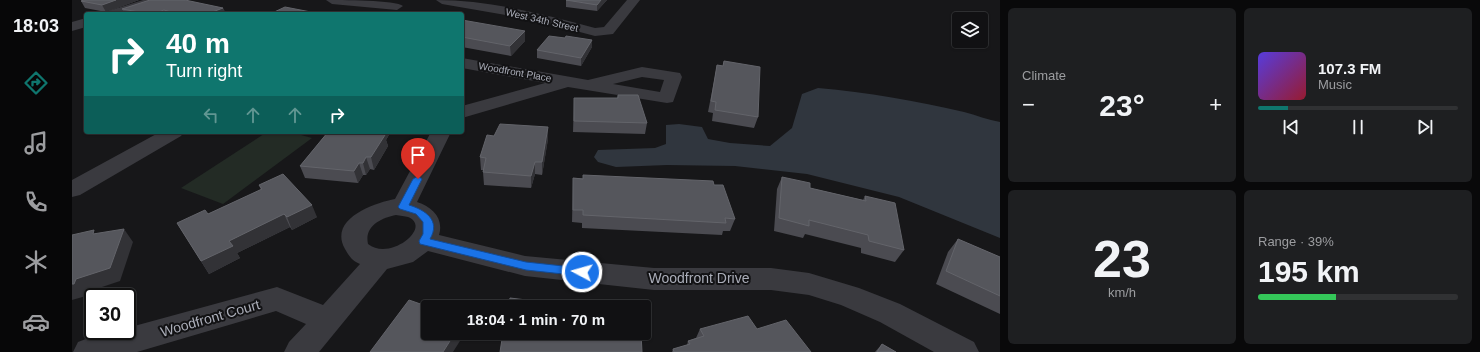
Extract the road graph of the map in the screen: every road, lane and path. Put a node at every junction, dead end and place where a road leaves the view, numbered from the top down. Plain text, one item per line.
1 (156, 0) edge
2 (332, 0) edge
3 (442, 0) edge
4 (634, 0) edge
5 (402, 3) edge
6 (119, 12) edge
7 (386, 12) edge
8 (84, 23) edge
9 (72, 27) edge
10 (464, 63) edge
11 (567, 82) junction
12 (589, 85) junction
13 (464, 111) edge
14 (170, 134) edge
15 (440, 134) edge
16 (72, 190) edge
17 (403, 207) junction
18 (424, 241) junction
19 (380, 259) junction
20 (328, 320) junction
21 (89, 352) edge
22 (300, 352) edge
23 (963, 352) edge

1 - 6 street
2 - 5 street
3 - 4 street, West 34th Street
5 - 7 street
8 - 9 street
10 - 11 street, Woodfront Place
11 - 12 street, Woodfront Place
11 - 13 street, Woodfront Place
12 - 12 street, Woodfront Place
14 - 16 street
15 - 17 street
17 - 18 street
17 - 19 street
18 - 19 street
18 - 23 street, Woodfront Drive
19 - 20 street
20 - 21 street, Woodfront Court
20 - 22 street

